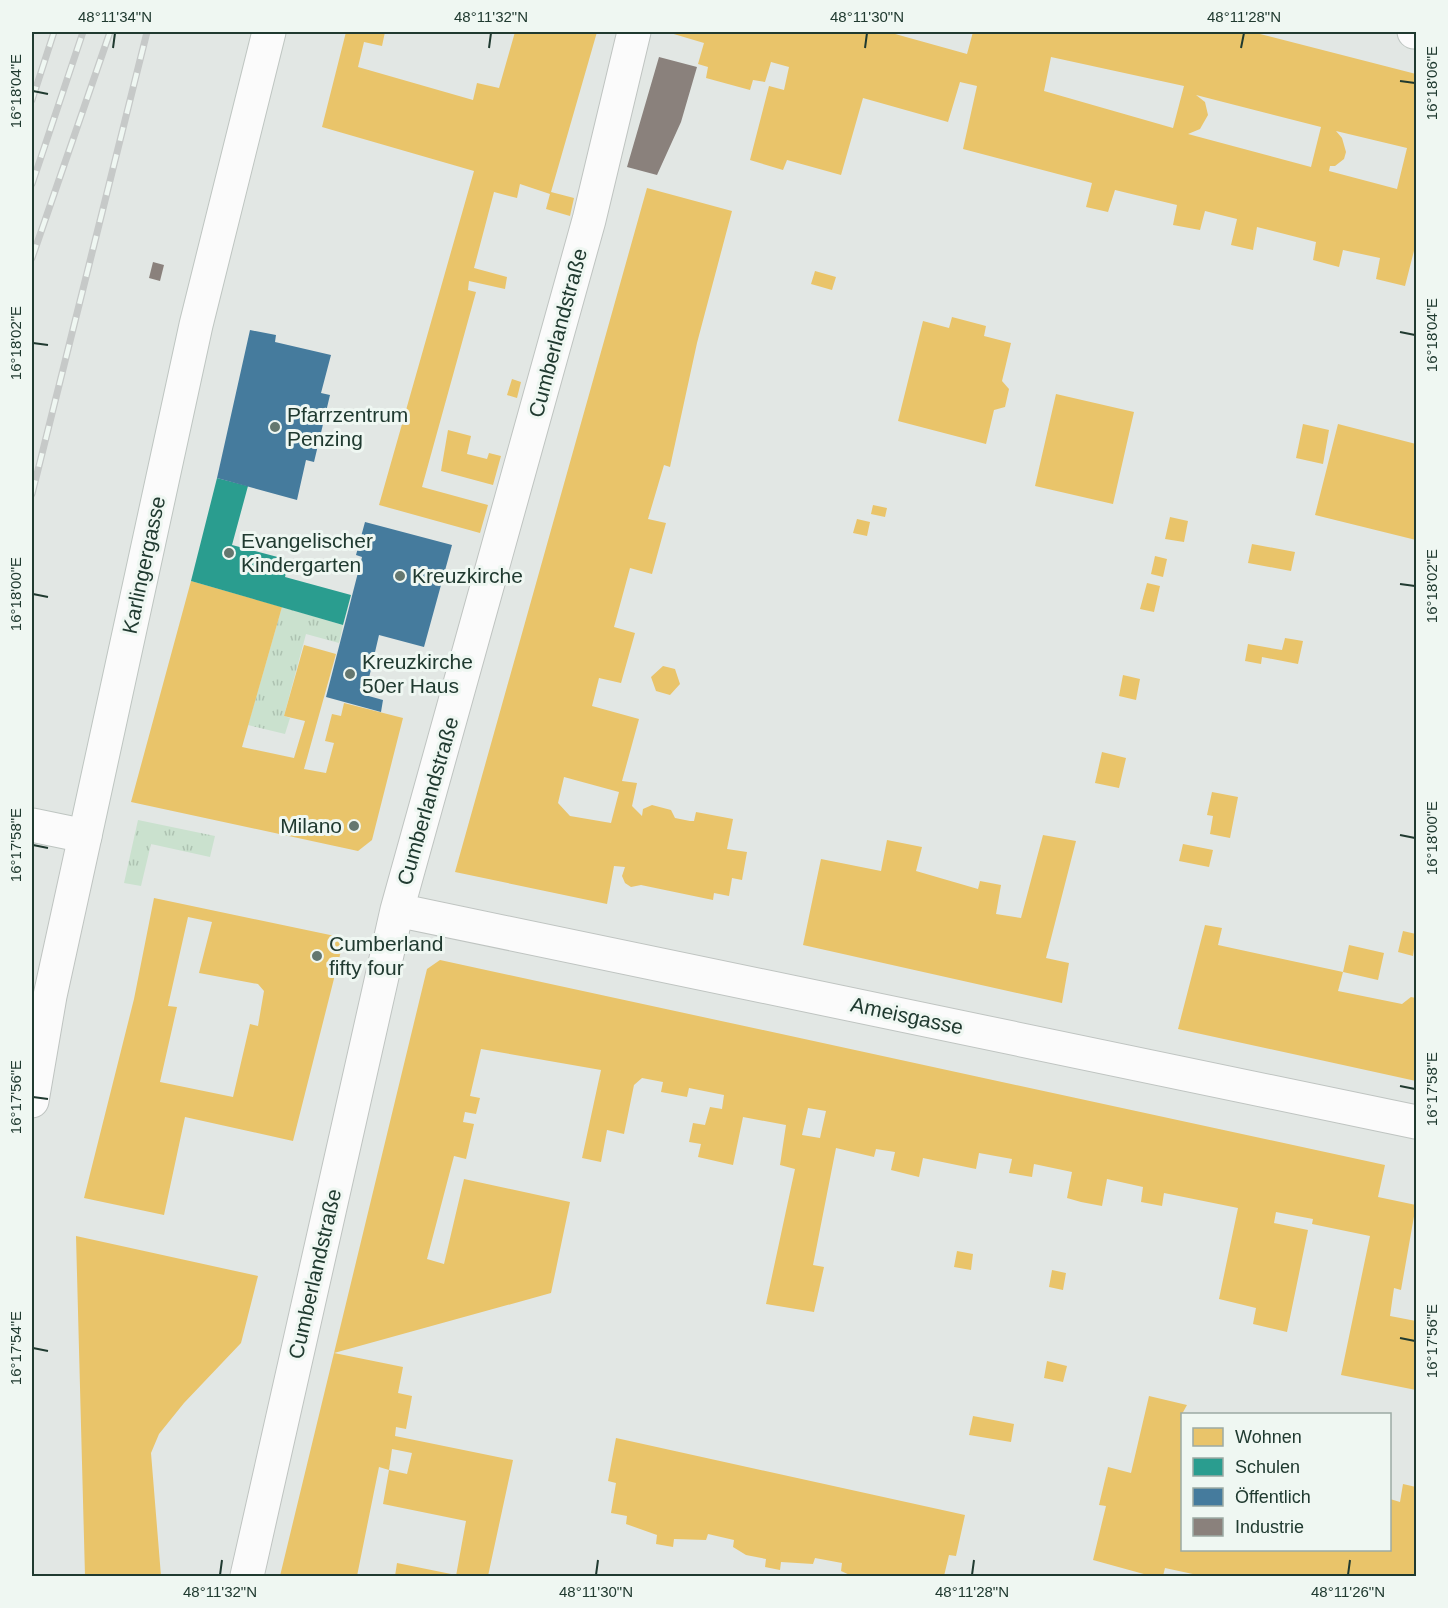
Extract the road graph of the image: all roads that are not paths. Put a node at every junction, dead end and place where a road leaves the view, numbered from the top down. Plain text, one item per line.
1 (269, 32) edge
2 (634, 32) edge
3 (32, 825) edge
4 (85, 836) junction
5 (397, 910) junction
6 (32, 1101) edge
7 (1416, 1122) edge
8 (247, 1576) edge

1 - 4 street, Karlingergasse
2 - 5 street, Cumberlandstraße
3 - 4 street
4 - 6 street, Karlingergasse
5 - 7 street, Ameisgasse
5 - 8 street, Cumberlandstraße

